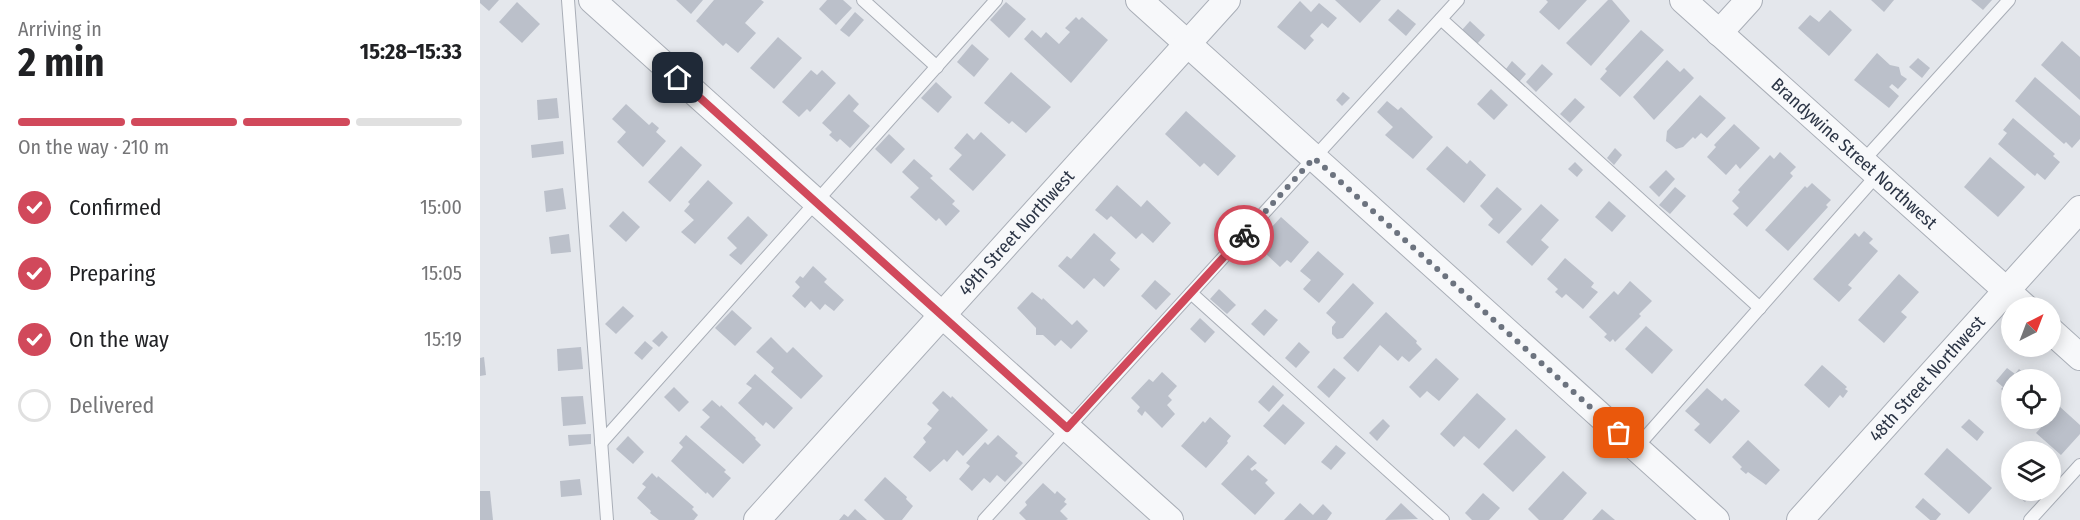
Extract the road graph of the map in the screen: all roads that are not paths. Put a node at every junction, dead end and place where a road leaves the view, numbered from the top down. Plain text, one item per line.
1 (567, 0) edge
2 (592, 0) edge
3 (863, 0) edge
4 (996, 0) edge
5 (1139, 0) edge
6 (1227, 0) edge
7 (1458, 0) edge
8 (1683, 0) edge
9 (1749, 0) edge
10 (2009, 0) edge
11 (1441, 19) junction
12 (1719, 33) junction
13 (1187, 43) junction
14 (936, 67) junction
15 (1314, 158) junction
16 (1870, 168) junction
17 (816, 202) junction
18 (2080, 209) edge
19 (2007, 290) junction
20 (1191, 293) junction
21 (2014, 297) edge
22 (1760, 308) junction
23 (941, 315) junction
24 (2061, 340) edge
25 (2080, 357) edge
26 (1067, 428) junction
27 (601, 443) junction
28 (1636, 448) junction
29 (2080, 465) edge
30 (607, 520) edge
31 (757, 520) edge
32 (984, 520) edge
33 (1170, 520) edge
34 (1443, 520) edge
35 (1716, 520) edge
36 (1800, 520) edge
37 (2030, 520) edge

1 - 27 lane
2 - 17 street
3 - 14 lane
4 - 14 lane
5 - 13 street
6 - 13 street, 49th Street Northwest
7 - 11 lane
8 - 12 street, Brandywine Street Northwest
9 - 12 street
10 - 16 lane
11 - 15 lane
11 - 22 lane
12 - 16 street, Brandywine Street Northwest
13 - 15 street
13 - 23 street, 49th Street Northwest
14 - 17 lane
15 - 20 lane
15 - 28 street
16 - 19 street, Brandywine Street Northwest
16 - 22 lane
17 - 23 street
17 - 27 lane
18 - 19 street, 48th Street Northwest
19 - 21 street, Brandywine Street Northwest
19 - 36 street, 48th Street Northwest
20 - 26 lane
20 - 34 lane
22 - 28 lane
23 - 26 street
23 - 31 street, 49th Street Northwest
24 - 25 street
26 - 32 lane
26 - 33 street
27 - 30 lane
28 - 35 street
29 - 37 lane

